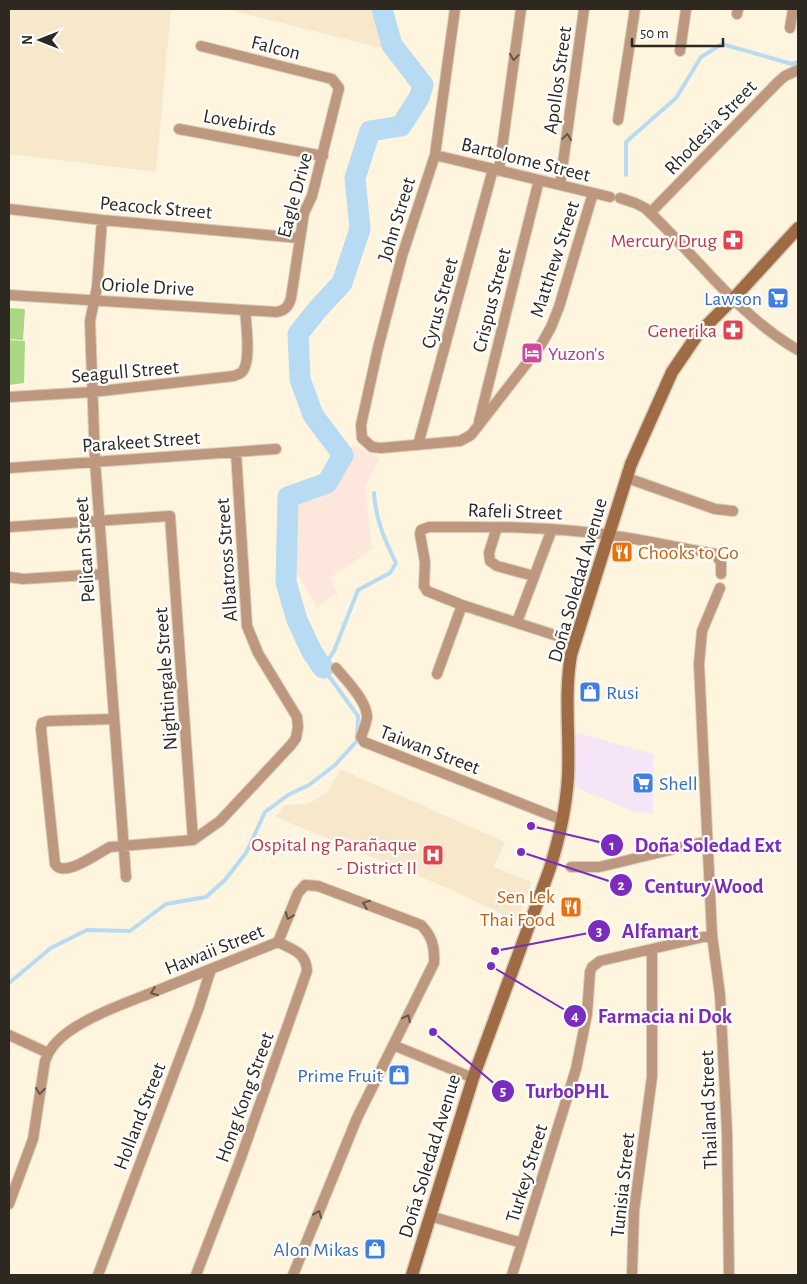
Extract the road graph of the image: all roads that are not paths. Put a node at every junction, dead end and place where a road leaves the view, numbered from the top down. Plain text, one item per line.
1 (456, 9) edge
2 (521, 9) edge
3 (584, 9) edge
4 (635, 9) edge
5 (686, 9) edge
6 (793, 9) edge
7 (790, 28) dead end
8 (201, 46) dead end
9 (680, 51) dead end
10 (798, 70) edge
11 (339, 88) joint
12 (618, 120) dead end
13 (180, 129) dead end
14 (435, 155) junction
15 (323, 156) junction
16 (496, 169) junction
17 (539, 180) junction
18 (560, 185) junction
19 (593, 193) junction
20 (9, 209) edge
21 (650, 213) junction
22 (102, 220) junction
23 (798, 228) edge
24 (299, 238) junction
25 (9, 294) edge
26 (733, 299) junction
27 (93, 301) junction
28 (245, 310) junction
29 (285, 310) joint
30 (798, 350) edge
31 (92, 392) junction
32 (9, 397) edge
33 (477, 428) junction
34 (362, 438) joint
35 (418, 446) junction
36 (276, 449) dead end
37 (236, 452) junction
38 (95, 461) junction
39 (9, 468) edge
40 (627, 478) junction
41 (733, 511) dead end
42 (101, 521) junction
43 (9, 527) edge
44 (497, 527) junction
45 (552, 529) junction
46 (609, 535) junction
47 (103, 574) junction
48 (721, 574) dead end
49 (534, 576) junction
50 (9, 577) edge
51 (720, 588) dead end
52 (462, 605) junction
53 (517, 622) junction
54 (576, 642) junction
55 (336, 668) dead end
56 (437, 674) dead end
57 (114, 719) junction
58 (563, 820) junction
59 (193, 840) junction
60 (707, 842) junction
61 (124, 845) junction
62 (571, 867) dead end
63 (126, 877) dead end
64 (712, 935) junction
65 (278, 942) junction
66 (652, 949) junction
67 (211, 969) junction
68 (9, 1035) edge
69 (393, 1045) junction
70 (48, 1053) junction
71 (473, 1078) junction
72 (9, 1204) edge
73 (430, 1216) junction
74 (522, 1243) junction
75 (98, 1275) edge
76 (196, 1275) edge
77 (293, 1275) edge
78 (412, 1275) edge
79 (512, 1275) edge
80 (632, 1275) edge
81 (729, 1275) edge

1 - 14 street, John Street
2 -> 16 street, Cyrus Street
18 -> 3 street, Apollos Street
4 - 12 street
5 - 9 street
6 - 7 street
8 - 11 street, Falcon
10 - 21 street, Rhodesia Street
11 - 15 street, Eagle Drive
13 - 15 street, Lovebirds
14 - 16 street, Bartolome Street
14 - 34 street, John Street
15 - 24 street, Eagle Drive
16 - 17 street, Bartolome Street
16 - 35 street, Cyrus Street
17 - 18 street, Bartolome Street
17 - 33 street, Crispus Street
18 - 19 street, Bartolome Street
19 - 21 street, Bartolome Street
19 - 33 street, Matthew Street
20 - 22 street, Peacock Street
21 - 26 street, Bartolome Street
22 - 24 street, Peacock Street
22 - 27 street, Pelican Street
23 - 26 main road, Doña Soledad Avenue
24 - 29 street, Eagle Drive
25 - 27 street, Oriole Drive
26 - 30 street, Bartolome Street
26 - 40 main road, Doña Soledad Avenue
27 - 28 street, Oriole Drive
27 - 31 street, Pelican Street
28 - 29 street, Oriole Drive
28 - 31 street, Seagull Street
31 - 32 street, Seagull Street
31 - 38 street, Pelican Street
33 - 35 street, Matthew Street
34 - 35 street, Matthew Street
36 - 37 street, Parakeet Street
37 - 38 street, Parakeet Street
37 - 59 street, Albatross Street
38 - 39 street, Parakeet Street
38 - 42 street, Pelican Street
40 - 41 street
40 - 46 main road, Doña Soledad Avenue
42 - 43 street
42 - 47 street, Pelican Street
42 - 59 street, Nightingale Street
44 - 45 street, Rafeli Street
44 - 49 street
44 - 52 street, Rafeli Street
45 - 46 street, Rafeli Street
45 - 49 street
46 - 48 street, Rafeli Street
46 - 54 main road, Doña Soledad Avenue
47 - 50 street
47 - 57 street, Pelican Street
49 - 53 street
51 - 60 street, Thailand Street
52 - 53 street
52 - 56 street
53 - 54 street
54 - 58 main road, Doña Soledad Avenue
55 - 58 street, Taiwan Street
57 - 61 street, Pelican Street
57 - 61 street
58 - 71 main road, Doña Soledad Avenue
59 - 61 street
60 - 62 street
60 - 64 street, Thailand Street
61 - 63 street, Pelican Street
64 - 66 street, Turkey Street
64 - 81 street, Thailand Street
65 - 67 street, Hawaii Street
69 -> 65 street, Hawaii Street
65 - 76 street, Hong Kong Street
66 - 74 street, Turkey Street
66 - 80 street, Tunisia Street
67 -> 70 street, Hawaii Street
67 - 75 street, Holland Street
68 - 70 street
69 - 71 street
77 -> 69 street, Hawaii Street
70 -> 72 street
71 - 73 main road, Doña Soledad Avenue
73 - 74 street
73 - 78 main road, Doña Soledad Avenue
74 - 79 street, Turkey Street

